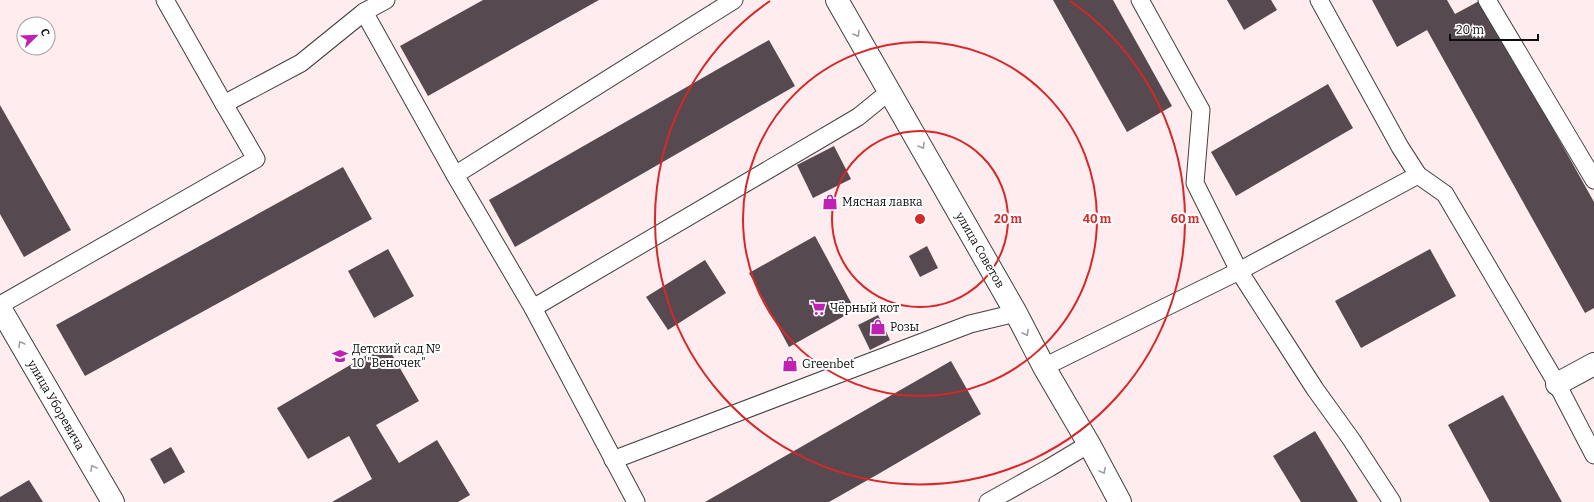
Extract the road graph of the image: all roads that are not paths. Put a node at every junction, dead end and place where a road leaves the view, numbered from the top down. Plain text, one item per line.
1 (164, 0) edge
2 (386, 0) edge
3 (734, 0) edge
4 (837, 0) edge
5 (1140, 0) edge
6 (1319, 0) edge
7 (1487, 0) edge
8 (364, 12) junction
9 (890, 91) junction
10 (224, 104) junction
11 (455, 175) junction
12 (1418, 175) junction
13 (1594, 180) edge
14 (1239, 271) junction
15 (0, 305) edge
16 (0, 308) edge
17 (533, 308) junction
18 (1016, 313) junction
19 (1594, 364) edge
20 (1044, 367) junction
21 (1557, 384) junction
22 (1089, 444) junction
23 (1594, 455) edge
24 (613, 460) junction
25 (113, 502) edge
26 (636, 502) edge
27 (988, 502) edge
28 (1120, 502) edge
29 (1392, 502) edge

1 - 10 lane
2 - 8 lane
3 - 11 lane
4 -> 9 street, улица Советов
5 - 14 lane
6 - 12 lane
7 - 13 lane
8 - 10 lane
8 - 11 lane
9 - 17 lane
9 -> 18 street, улица Советов
10 - 15 lane
11 - 17 lane
12 - 14 lane
12 - 21 lane
14 - 20 lane
14 - 29 lane
25 -> 16 street, улица Уборевича
17 - 24 lane
18 -> 20 street, улица Советов
18 - 24 lane
19 - 21 street
20 - 22 street, улица Советов
21 - 23 lane
22 - 27 lane
22 -> 28 street, улица Советов
24 - 26 lane

